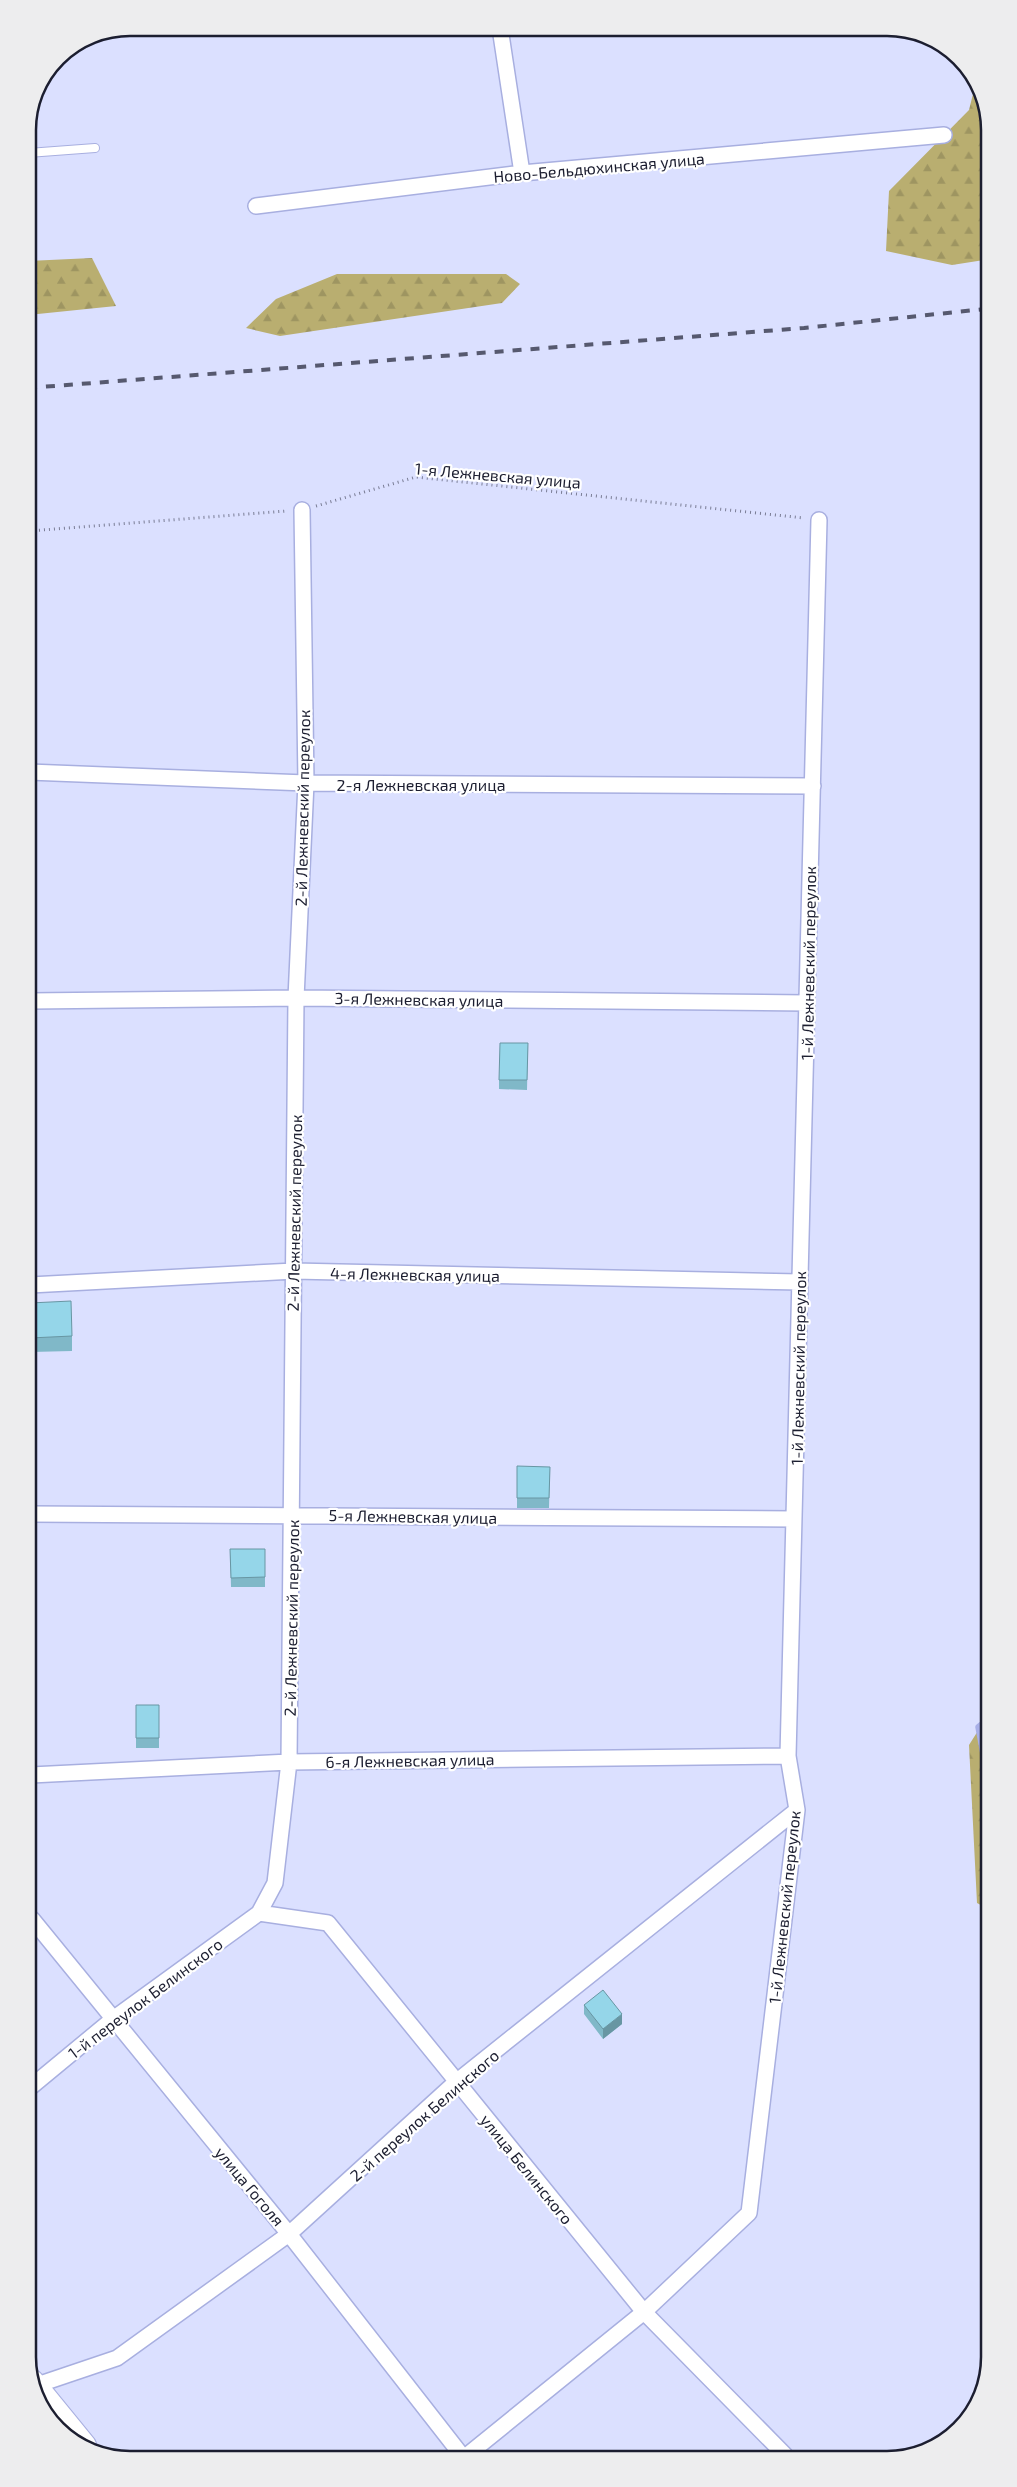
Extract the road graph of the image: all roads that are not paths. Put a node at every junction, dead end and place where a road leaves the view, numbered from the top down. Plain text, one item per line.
1 (501, 36) edge
2 (944, 135) dead end
3 (95, 148) dead end
4 (36, 152) edge
5 (522, 173) junction
6 (256, 206) dead end
7 (302, 510) road end
8 (819, 520) road end
9 (36, 772) edge
10 (306, 783) junction
11 (813, 786) junction
12 (296, 998) junction
13 (36, 1000) edge
14 (807, 1003) junction
15 (294, 1271) junction
16 (800, 1282) junction
17 (36, 1285) edge
18 (36, 1514) edge
19 (292, 1514) junction
20 (794, 1519) junction
21 (788, 1756) junction
22 (290, 1762) junction
23 (36, 1775) edge
24 (797, 1810) junction
25 (260, 1912) junction
26 (36, 1924) edge
27 (112, 2020) junction
28 (456, 2082) junction
29 (36, 2083) edge
30 (290, 2234) junction
31 (644, 2312) junction
32 (40, 2383) edge
33 (47, 2400) edge
34 (75, 2433) edge
35 (459, 2451) edge
36 (471, 2451) edge
37 (781, 2451) edge

1 - 5 street
2 - 5 street, Ново-Бельдюхинская улица
3 - 4 lane
5 - 6 street, Ново-Бельдюхинская улица
7 - 10 street, 2-й Лежневский переулок
8 - 11 street, 1-й Лежневский переулок
9 - 10 street, 2-я Лежневская улица
10 - 11 street, 2-я Лежневская улица
10 - 12 street, 2-й Лежневский переулок
11 - 14 street, 1-й Лежневский переулок
12 - 13 street, 3-я Лежневская улица
12 - 14 street, 3-я Лежневская улица
12 - 15 street, 2-й Лежневский переулок
14 - 16 street, 1-й Лежневский переулок
15 - 16 street, 4-я Лежневская улица
15 - 17 street, 4-я Лежневская улица
15 - 19 street, 2-й Лежневский переулок
16 - 20 street, 1-й Лежневский переулок
18 - 19 street, 5-я Лежневская улица
19 - 20 street, 5-я Лежневская улица
19 - 22 street, 2-й Лежневский переулок
20 - 21 street, 1-й Лежневский переулок
21 - 22 street, 6-я Лежневская улица
21 - 24 street, 1-й Лежневский переулок
22 - 23 street, 6-я Лежневская улица
22 - 25 street, 2-й Лежневский переулок
24 - 28 street, 2-й переулок Белинского
24 - 31 street, 1-й Лежневский переулок
25 - 27 street, 1-й переулок Белинского
25 - 28 street, улица Белинского
26 - 27 street, улица Гоголя
27 - 29 street, 1-й переулок Белинского
27 - 30 street, улица Гоголя
28 - 30 street, 2-й переулок Белинского
28 - 31 street, улица Белинского
30 - 32 street, 2-й переулок Белинского
30 - 35 street, улица Гоголя
31 - 36 street
31 - 37 street, улица Белинского
33 - 34 main road

